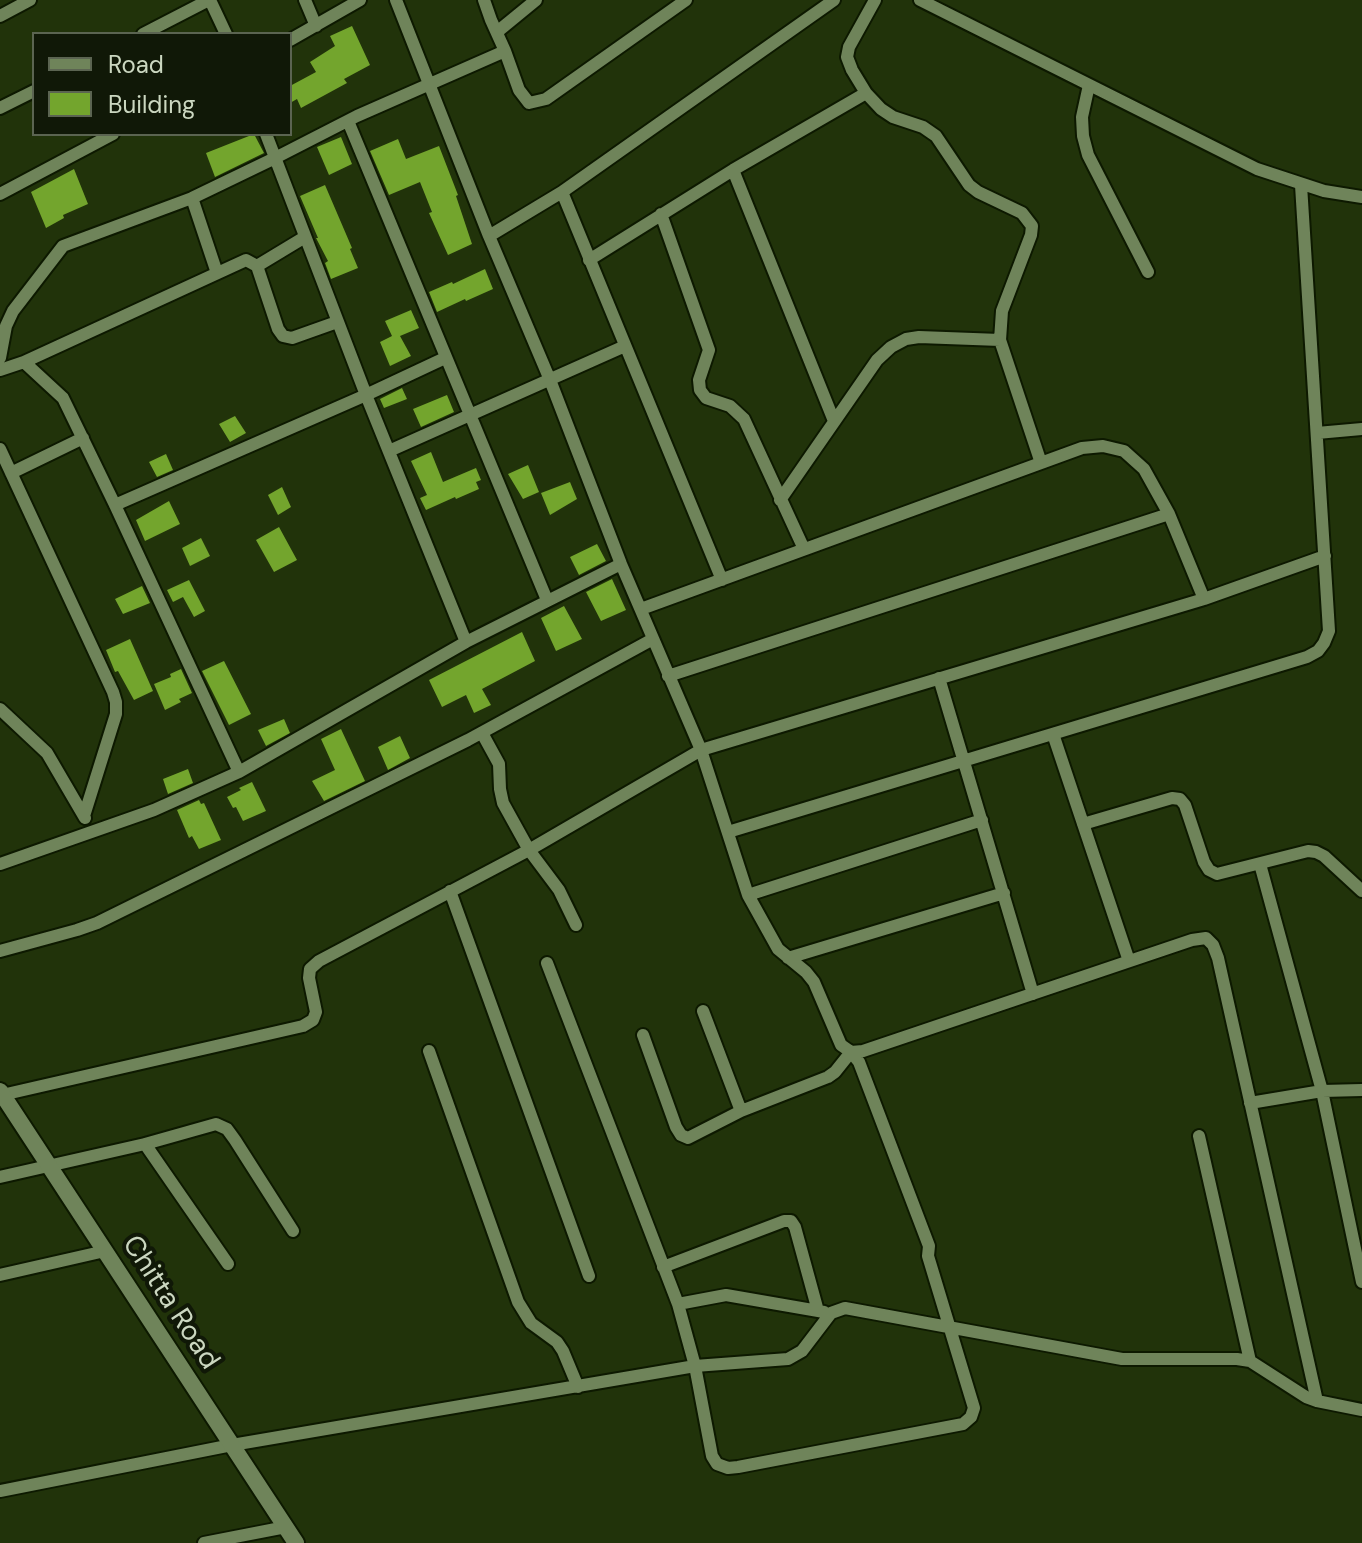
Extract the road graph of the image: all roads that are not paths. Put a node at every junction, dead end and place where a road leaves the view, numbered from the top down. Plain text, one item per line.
1 (30, 0) edge
2 (210, 0) edge
3 (305, 0) edge
4 (360, 0) edge
5 (396, 0) edge
6 (484, 0) edge
7 (536, 0) edge
8 (686, 0) edge
9 (834, 0) edge
10 (875, 0) edge
11 (920, 0) edge
12 (0, 16) edge
13 (316, 26) junction
14 (147, 32) edge
15 (225, 32) edge
16 (497, 32) junction
17 (292, 39) edge
18 (505, 51) junction
19 (428, 84) junction
20 (1089, 85) junction
21 (32, 92) edge
22 (866, 93) junction
23 (0, 108) edge
24 (348, 121) junction
25 (109, 136) edge
26 (267, 136) edge
27 (275, 158) junction
28 (733, 170) junction
29 (1301, 185) junction
30 (562, 192) junction
31 (0, 194) edge
32 (1362, 197) edge
33 (192, 198) junction
34 (661, 214) junction
35 (489, 236) junction
36 (305, 237) junction
37 (589, 260) junction
38 (257, 266) junction
39 (1148, 272) dead end
40 (217, 273) junction
41 (337, 322) junction
42 (1000, 340) junction
43 (625, 346) junction
44 (0, 356) edge
45 (445, 358) junction
46 (24, 362) junction
47 (0, 370) edge
48 (550, 380) junction
49 (366, 395) junction
50 (470, 414) junction
51 (834, 421) junction
52 (1362, 429) edge
53 (1317, 433) junction
54 (83, 438) junction
55 (0, 449) edge
56 (389, 451) junction
57 (1041, 463) junction
58 (11, 473) junction
59 (780, 500) junction
60 (115, 505) junction
61 (1169, 514) junction
62 (804, 549) junction
63 (1325, 556) junction
64 (621, 564) junction
65 (722, 580) junction
66 (1204, 599) junction
67 (547, 600) junction
68 (641, 609) junction
69 (653, 639) junction
70 (466, 642) junction
71 (668, 676) junction
72 (939, 678) junction
73 (0, 709) edge
74 (482, 733) junction
75 (1053, 734) junction
76 (701, 750) junction
77 (964, 760) junction
78 (239, 772) junction
79 (84, 816) junction
80 (982, 820) junction
81 (1083, 824) junction
82 (93, 832) junction
83 (728, 832) junction
84 (529, 850) junction
85 (0, 864) edge
86 (1260, 864) junction
87 (450, 891) junction
88 (1362, 891) edge
89 (1004, 893) junction
90 (748, 895) junction
91 (576, 925) dead end
92 (0, 951) edge
93 (788, 958) junction
94 (1129, 961) junction
95 (547, 963) dead end
96 (1033, 994) junction
97 (703, 1011) dead end
98 (643, 1035) dead end
99 (429, 1051) dead end
100 (851, 1052) junction
101 (1362, 1090) edge
102 (1322, 1091) junction
103 (1, 1093) edge
104 (1250, 1103) junction
105 (741, 1111) junction
106 (1199, 1136) dead end
107 (145, 1144) junction
108 (49, 1165) junction
109 (0, 1177) edge
110 (293, 1231) dead end
111 (105, 1251) junction
112 (228, 1264) dead end
113 (663, 1267) junction
114 (0, 1275) edge
115 (589, 1276) dead end
116 (1362, 1282) edge
117 (678, 1304) junction
118 (825, 1312) junction
119 (951, 1327) junction
120 (1250, 1361) junction
121 (695, 1366) junction
122 (578, 1387) junction
123 (1317, 1401) junction
124 (1362, 1410) edge
125 (232, 1445) junction
126 (0, 1491) edge
127 (286, 1527) junction
128 (204, 1543) edge
129 (296, 1543) edge

1 - 12 street
2 - 14 street
2 - 15 street
3 - 13 street
4 - 13 street
5 - 19 street
6 - 16 street
7 - 16 street
8 - 18 street
9 - 30 street
10 - 22 street
11 - 20 street
13 - 17 street
16 - 18 street
18 - 19 street
19 - 24 street
19 - 35 street
20 - 29 street
20 - 39 street
21 - 23 street
22 - 28 street
22 - 42 street
24 - 27 street
24 - 45 street
25 - 31 street
26 - 27 street
27 - 33 street
27 - 36 street
28 - 34 street
28 - 51 street
29 - 32 street
29 - 53 street
30 - 35 street
30 - 37 street
33 - 40 street
33 - 44 street
34 - 37 street
34 - 59 street
35 - 48 street
36 - 38 street
36 - 41 street
37 - 43 street
38 - 40 street
38 - 41 street
40 - 46 street
41 - 49 street
42 - 51 street
42 - 57 street
43 - 48 street
43 - 65 street
45 - 49 street
45 - 50 street
46 - 47 street
46 - 54 street
48 - 50 street
48 - 64 street
49 - 56 street
49 - 60 street
50 - 56 street
50 - 67 street
51 - 59 street
52 - 53 street
53 - 63 street
54 - 58 street
54 - 60 street
55 - 58 street
56 - 70 street
57 - 61 street
57 - 62 street
58 - 79 street
59 - 62 street
60 - 78 street
61 - 66 street
61 - 71 street
62 - 65 street
63 - 66 street
63 - 75 street
64 - 67 street
64 - 68 street
65 - 68 street
66 - 72 street
67 - 70 street
68 - 69 street
69 - 71 street
69 - 74 street
70 - 78 street
71 - 76 street
72 - 76 street
72 - 77 street
73 - 79 street
74 - 84 street
74 - 92 street
75 - 77 street
75 - 81 street
76 - 83 street
76 - 84 street
77 - 80 street
77 - 83 street
78 - 82 street
79 - 82 street
80 - 89 street
80 - 90 street
81 - 86 street
81 - 94 street
82 - 85 street
83 - 90 street
84 - 87 street
84 - 91 street
86 - 88 street
86 - 102 street
87 - 103 street
87 - 115 street
89 - 93 street
89 - 96 street
90 - 93 street
93 - 100 street
94 - 96 street
94 - 104 street
95 - 113 street
96 - 100 street
97 - 105 street
98 - 105 street
99 - 122 street
100 - 105 street
100 - 119 street
101 - 102 street
102 - 104 street
102 - 116 street
103 - 108 street, Chitta Road
104 - 123 street
106 - 120 street
107 - 108 street
107 - 110 street
107 - 112 street
108 - 109 street
108 - 111 street, Chitta Road
111 - 114 street
111 - 125 street, Chitta Road
113 - 117 street
113 - 118 street
117 - 118 street
117 - 121 street
118 - 119 street
118 - 121 street
119 - 120 street
119 - 121 street
120 - 123 street
121 - 122 street
122 - 125 street
123 - 124 street
125 - 126 street
125 - 127 street, Chitta Road
127 - 128 street
127 - 129 street, Chitta Road

